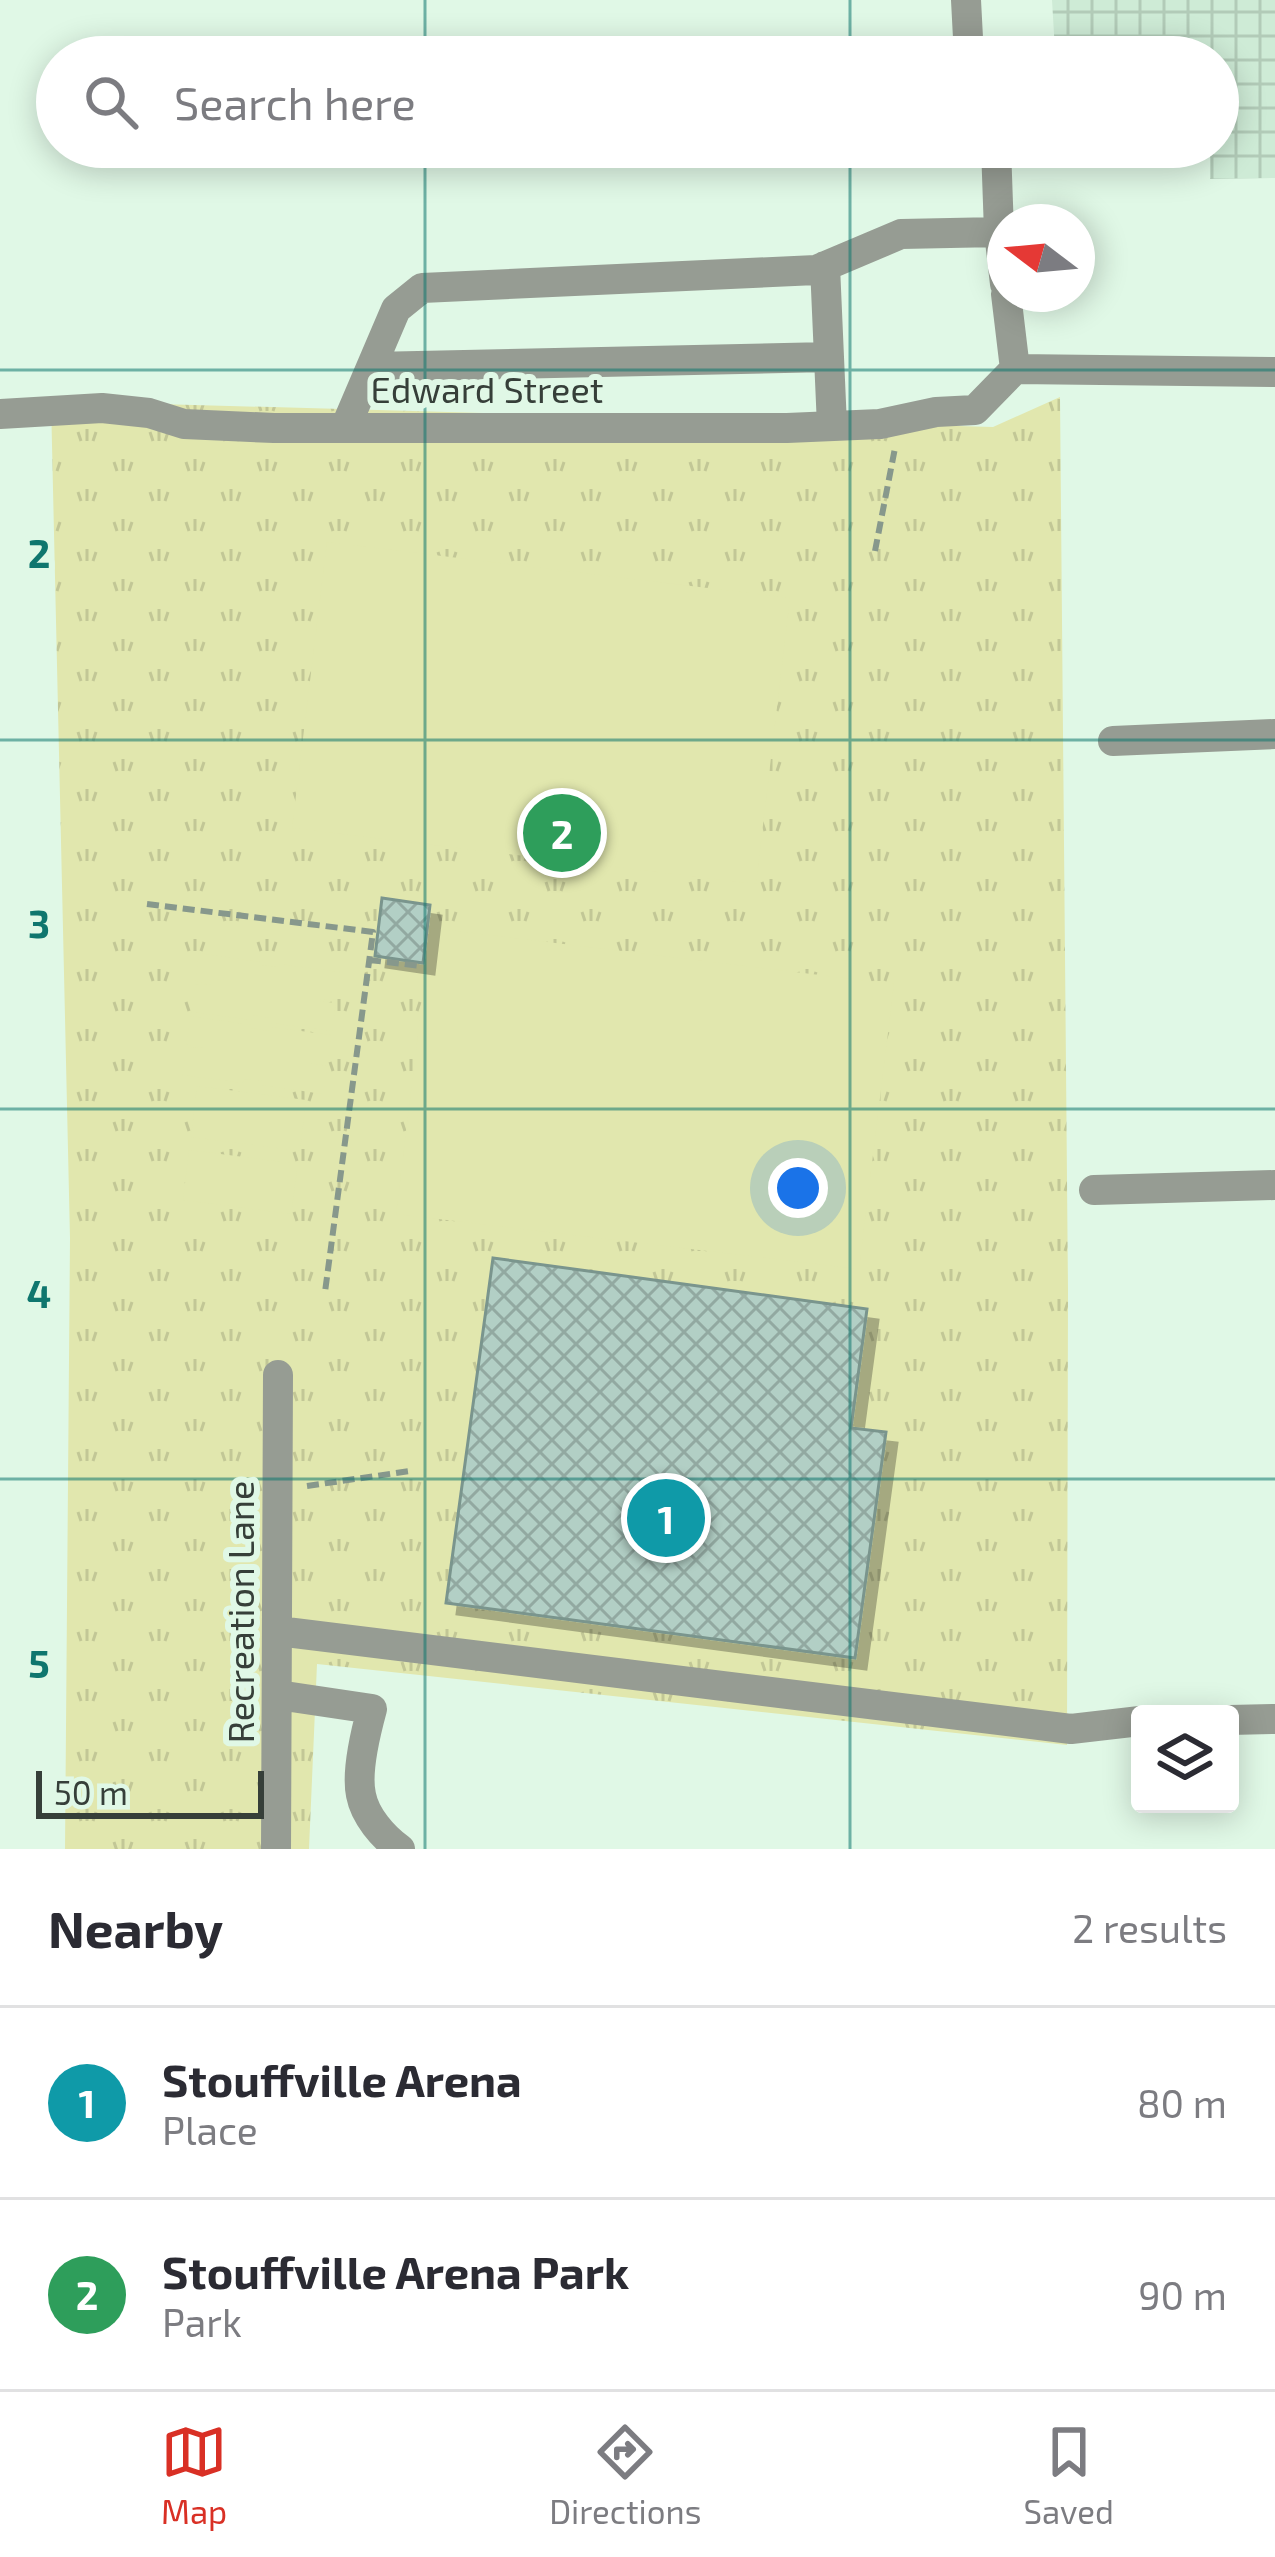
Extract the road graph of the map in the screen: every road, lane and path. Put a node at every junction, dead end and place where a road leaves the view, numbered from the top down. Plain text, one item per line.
1 (966, 0) edge
2 (968, 36) edge
3 (997, 168) edge
4 (998, 204) edge
5 (987, 232) edge
6 (825, 266) junction
7 (1008, 312) edge
8 (829, 357) junction
9 (372, 368) junction
10 (1016, 369) junction
11 (1275, 372) edge
12 (0, 413) edge
13 (901, 419) junction
14 (346, 426) junction
15 (832, 426) junction
16 (875, 551) dead end
17 (1275, 734) edge
18 (1113, 741) dead end
19 (147, 904) dead end
20 (369, 961) junction
21 (421, 966) dead end
22 (1275, 1185) edge
23 (1094, 1190) dead end
24 (325, 1292) dead end
25 (278, 1375) dead end
26 (410, 1471) dead end
27 (278, 1490) junction
28 (278, 1631) junction
29 (278, 1695) junction
30 (1275, 1719) edge
31 (1239, 1720) edge
32 (1131, 1723) edge
33 (276, 1849) edge
34 (400, 1849) edge

1 - 2 street
3 - 4 street
5 - 6 street
6 - 8 street
6 - 9 street
7 - 10 street
8 - 9 street
8 - 15 street
9 - 14 street
10 - 11 street
10 - 13 street, Edward Street
12 - 14 street, Edward Street
13 - 15 street, Edward Street
13 - 16 path
14 - 15 street, Edward Street
17 - 18 street
19 - 20 path
20 - 21 path
20 - 24 path
22 - 23 street
25 - 27 street, Recreation Lane
26 - 27 path
27 - 28 street, Recreation Lane
28 - 29 street, Recreation Lane
28 - 32 street
29 - 33 street, Recreation Lane
29 - 34 street
30 - 31 street

